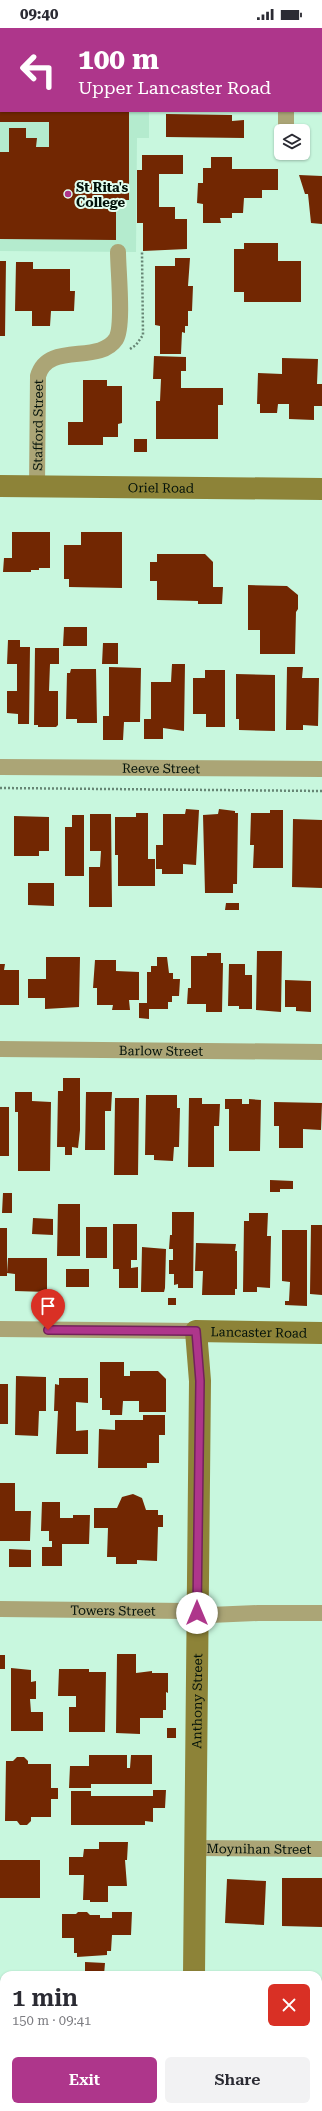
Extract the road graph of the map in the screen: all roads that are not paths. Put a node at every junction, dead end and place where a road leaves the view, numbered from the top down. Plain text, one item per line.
1 (286, 112) edge
2 (286, 124) edge
3 (118, 252) dead end
4 (0, 486) edge
5 (37, 486) junction
6 (322, 489) edge
7 (0, 767) edge
8 (322, 770) edge
9 (0, 1049) edge
10 (322, 1052) edge
11 (0, 1329) edge
12 (196, 1331) junction
13 (322, 1333) edge
14 (0, 1609) edge
15 (197, 1613) junction
16 (322, 1613) edge
17 (196, 1848) junction
18 (322, 1849) edge
19 (194, 1971) edge

1 - 2 street
3 - 5 street, Stafford Street
4 - 5 street, Oriel Road
5 - 6 street, Oriel Road
7 - 8 street, Reeve Street
9 - 10 street, Barlow Street
11 - 12 street
12 - 13 street, Lancaster Road
12 - 15 street, Anthony Street
14 - 15 street, Towers Street
15 - 16 street, Towers Street
15 - 17 street, Anthony Street
17 - 18 street, Moynihan Street
17 - 19 street, Anthony Street

